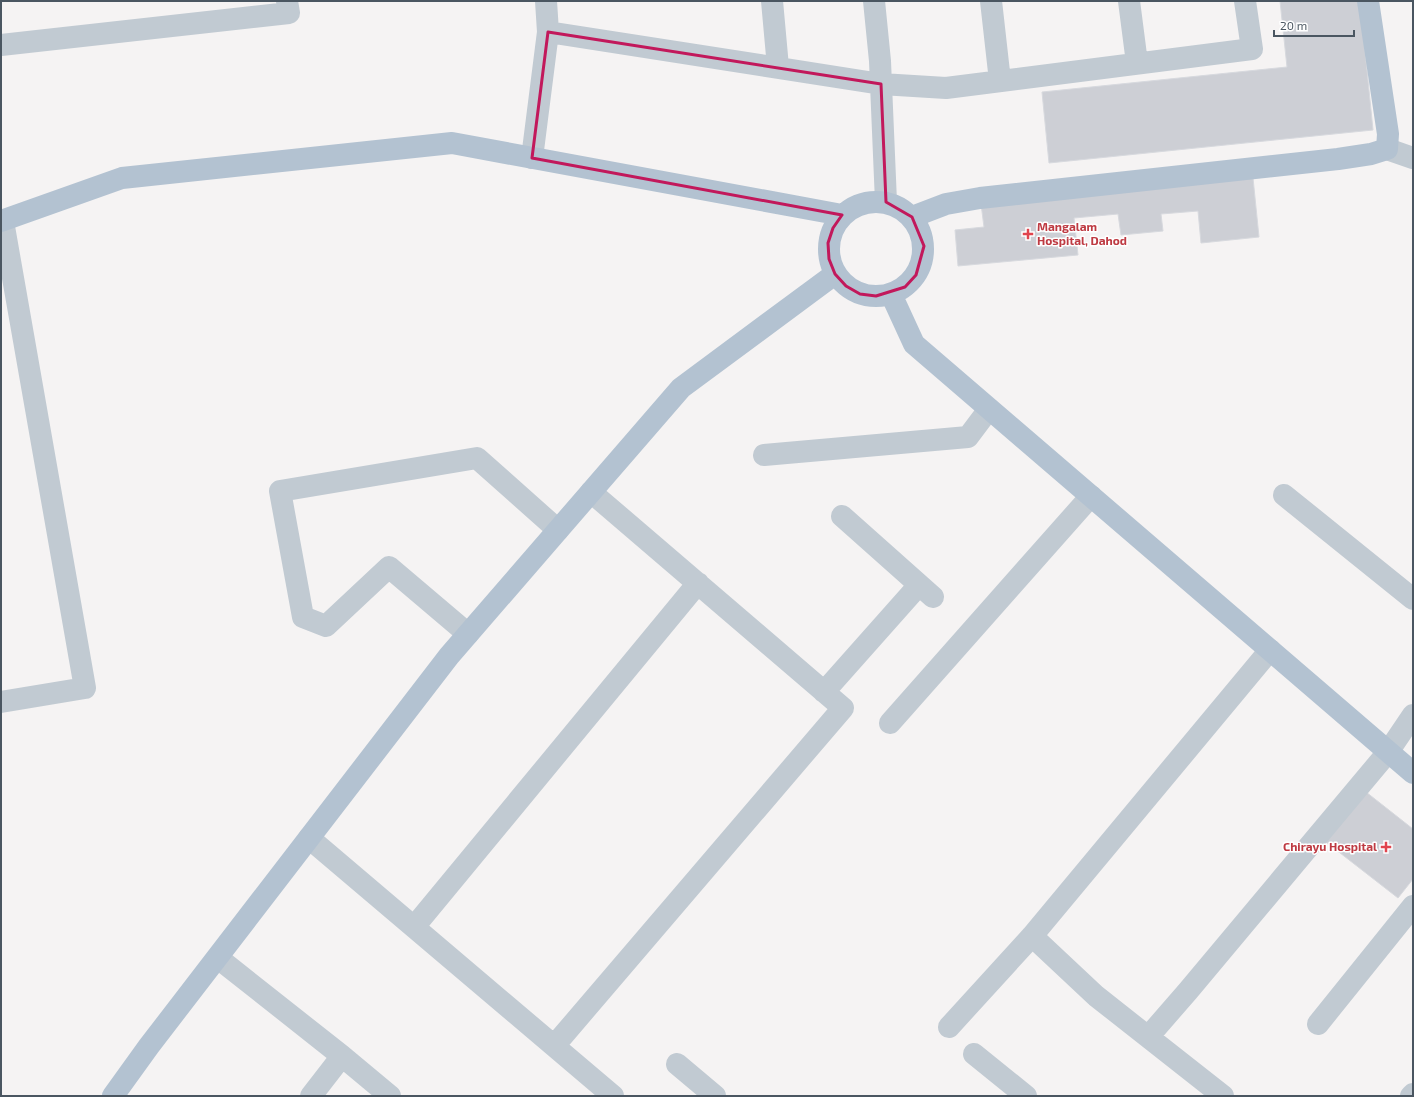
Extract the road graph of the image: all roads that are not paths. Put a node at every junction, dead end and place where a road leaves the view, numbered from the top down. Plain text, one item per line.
1 (287, 1) edge
2 (546, 1) edge
3 (772, 1) edge
4 (874, 1) edge
5 (991, 1) edge
6 (1129, 1) edge
7 (1245, 1) edge
8 (1368, 1) edge
9 (548, 32) junction
10 (1, 45) edge
11 (1136, 63) junction
12 (778, 67) junction
13 (1000, 81) junction
14 (881, 84) junction
15 (1387, 149) junction
16 (532, 158) junction
17 (1413, 158) edge
18 (886, 202) junction
19 (842, 215) junction
20 (912, 217) junction
21 (2, 221) edge
22 (835, 274) junction
23 (891, 294) junction
24 (989, 409) junction
25 (764, 455) dead end
26 (591, 492) junction
27 (1284, 495) dead end
28 (1091, 496) junction
29 (842, 516) dead end
30 (558, 530) junction
31 (698, 583) junction
32 (1413, 598) edge
33 (468, 634) junction
34 (1270, 650) junction
35 (824, 692) junction
36 (1, 702) edge
37 (1413, 715) edge
38 (890, 723) dead end
39 (1388, 752) junction
40 (1413, 773) edge
41 (309, 838) junction
42 (1413, 906) edge
43 (414, 927) junction
44 (1032, 936) junction
45 (218, 958) junction
46 (1318, 1024) dead end
47 (950, 1027) dead end
48 (1148, 1037) junction
49 (554, 1046) junction
50 (974, 1054) dead end
51 (342, 1056) junction
52 (677, 1064) dead end
53 (1413, 1094) edge
54 (113, 1096) edge
55 (311, 1096) edge
56 (390, 1096) edge
57 (613, 1096) edge
58 (715, 1096) edge
59 (1026, 1096) edge
60 (1223, 1096) edge
61 (1411, 1096) edge

1 - 10 street
2 - 9 street
3 - 12 street
4 - 14 street
5 - 13 street
6 - 11 street
7 - 11 street
8 - 15 main road
9 - 12 street
9 - 16 street
11 - 13 street
12 - 14 street
13 - 14 street
14 - 18 street
15 - 17 street
15 - 20 main road
16 - 19 main road
16 - 21 main road
18 - 19 main road
18 - 20 main road
19 - 22 main road
20 - 23 main road
21 - 36 street
22 - 23 main road
22 - 26 main road
23 - 24 main road
24 - 25 street
24 - 28 main road
26 - 30 main road
26 - 31 street
27 - 32 street
28 - 34 main road
28 - 38 street
29 - 35 street
30 - 33 main road
30 - 33 street
31 - 35 street
31 - 43 street
33 - 41 main road
34 - 39 main road
34 - 44 street
35 - 49 street
37 - 39 street
39 - 40 main road
39 - 48 street
41 - 43 street
41 - 45 main road
42 - 46 street
43 - 49 street
44 - 47 street
44 - 48 street
45 - 51 street
45 - 54 main road
48 - 60 street
49 - 57 street
50 - 59 street
51 - 55 street
51 - 56 street
52 - 58 street
53 - 61 street

